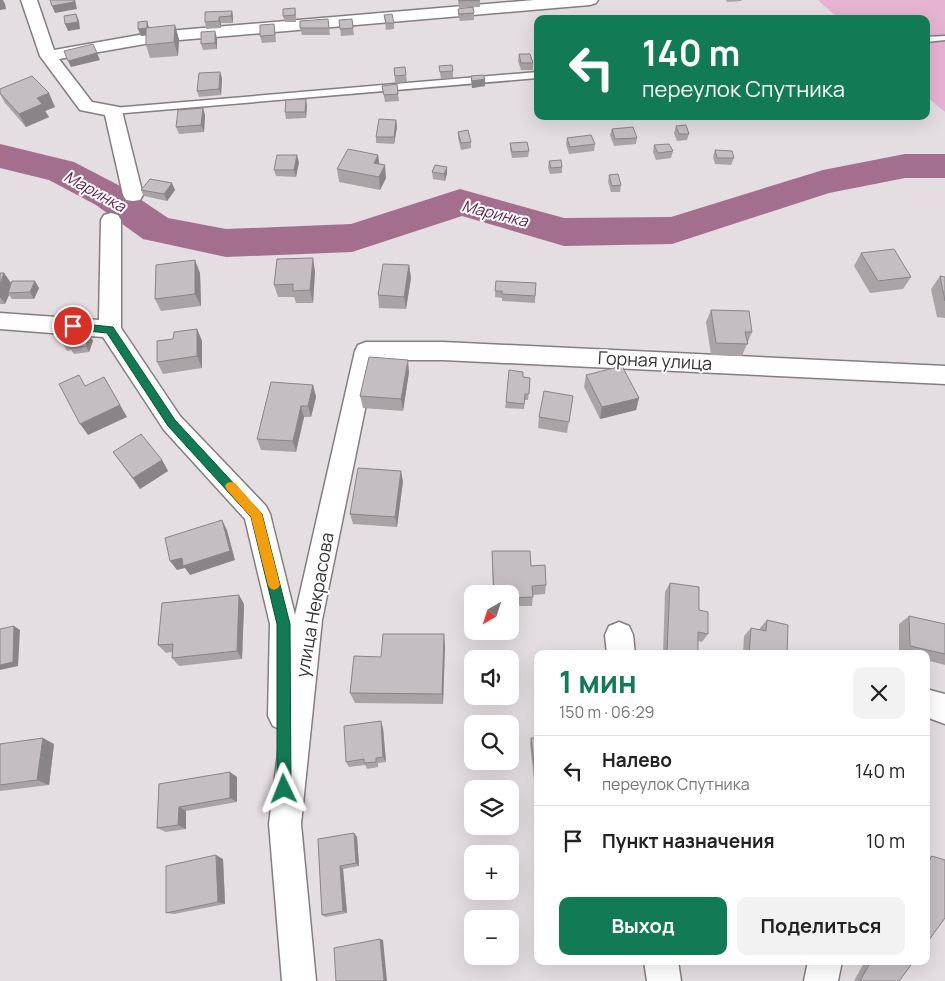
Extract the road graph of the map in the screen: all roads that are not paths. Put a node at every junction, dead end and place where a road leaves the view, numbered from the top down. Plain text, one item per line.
1 (29, 0) edge
2 (590, 0) edge
3 (945, 38) edge
4 (930, 40) edge
5 (48, 56) junction
6 (534, 75) edge
7 (113, 111) junction
8 (133, 195) dead end
9 (111, 220) dead end
10 (0, 321) edge
11 (110, 329) junction
12 (366, 350) joint
13 (945, 374) edge
14 (930, 704) edge
15 (945, 709) edge
16 (285, 824) junction
17 (662, 965) edge
18 (824, 965) edge
19 (299, 981) edge
20 (664, 981) edge
21 (821, 981) edge

1 - 5 street
2 - 5 street
3 - 4 lane
5 - 7 street
6 - 7 lane
7 - 8 street
9 - 11 street
10 - 11 street
11 - 16 street
12 - 13 street, Горная улица
12 - 16 street, улица Некрасова
14 - 15 street
16 - 19 street, улица Некрасова
17 - 20 street
18 - 21 street

